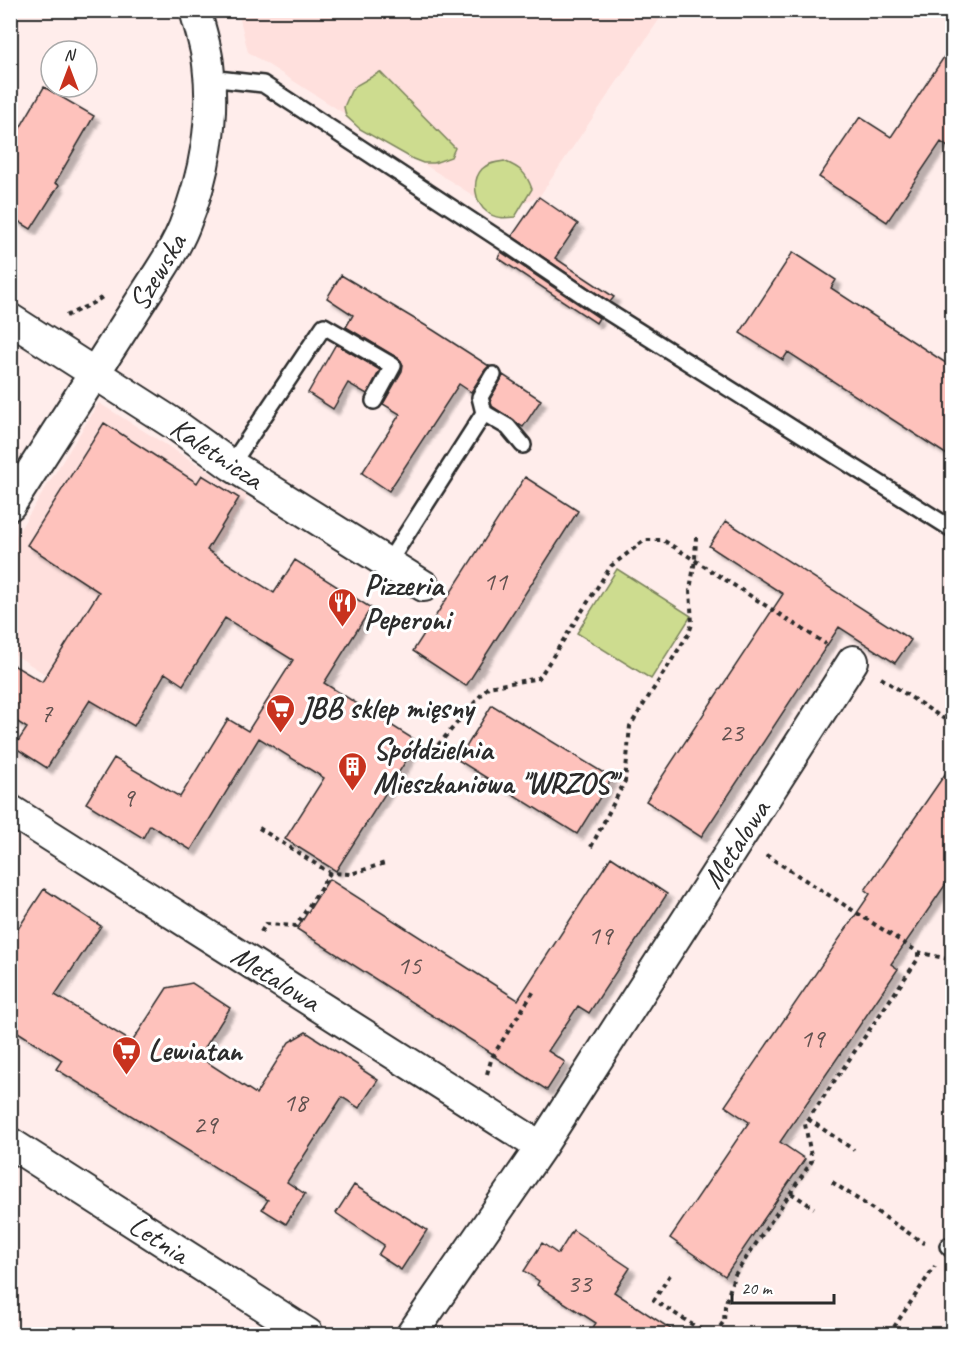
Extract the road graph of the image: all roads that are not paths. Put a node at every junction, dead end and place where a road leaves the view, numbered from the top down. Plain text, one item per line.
1 (195, 10) edge
2 (209, 78) junction
3 (10, 319) edge
4 (94, 373) junction
5 (493, 375) dead end
6 (374, 401) dead end
7 (484, 412) junction
8 (523, 445) dead end
9 (231, 465) junction
10 (10, 505) edge
11 (952, 529) edge
12 (388, 563) junction
13 (424, 586) dead end
14 (853, 661) road end
15 (10, 810) edge
16 (10, 1143) edge
17 (541, 1147) junction
18 (308, 1335) edge
19 (412, 1335) edge

1 - 2 street, Szewska
2 - 4 street, Szewska
2 - 11 lane
3 - 4 street, Kaletnicza
4 - 9 street, Kaletnicza
4 - 10 street, Szewska
5 - 7 lane
6 - 9 lane
7 - 8 lane
7 - 12 lane
9 - 12 street, Kaletnicza
12 - 13 street, Kaletnicza
14 - 17 street, Metalowa
15 - 17 street, Metalowa
16 - 18 street, Letnia
17 - 19 street, Metalowa

